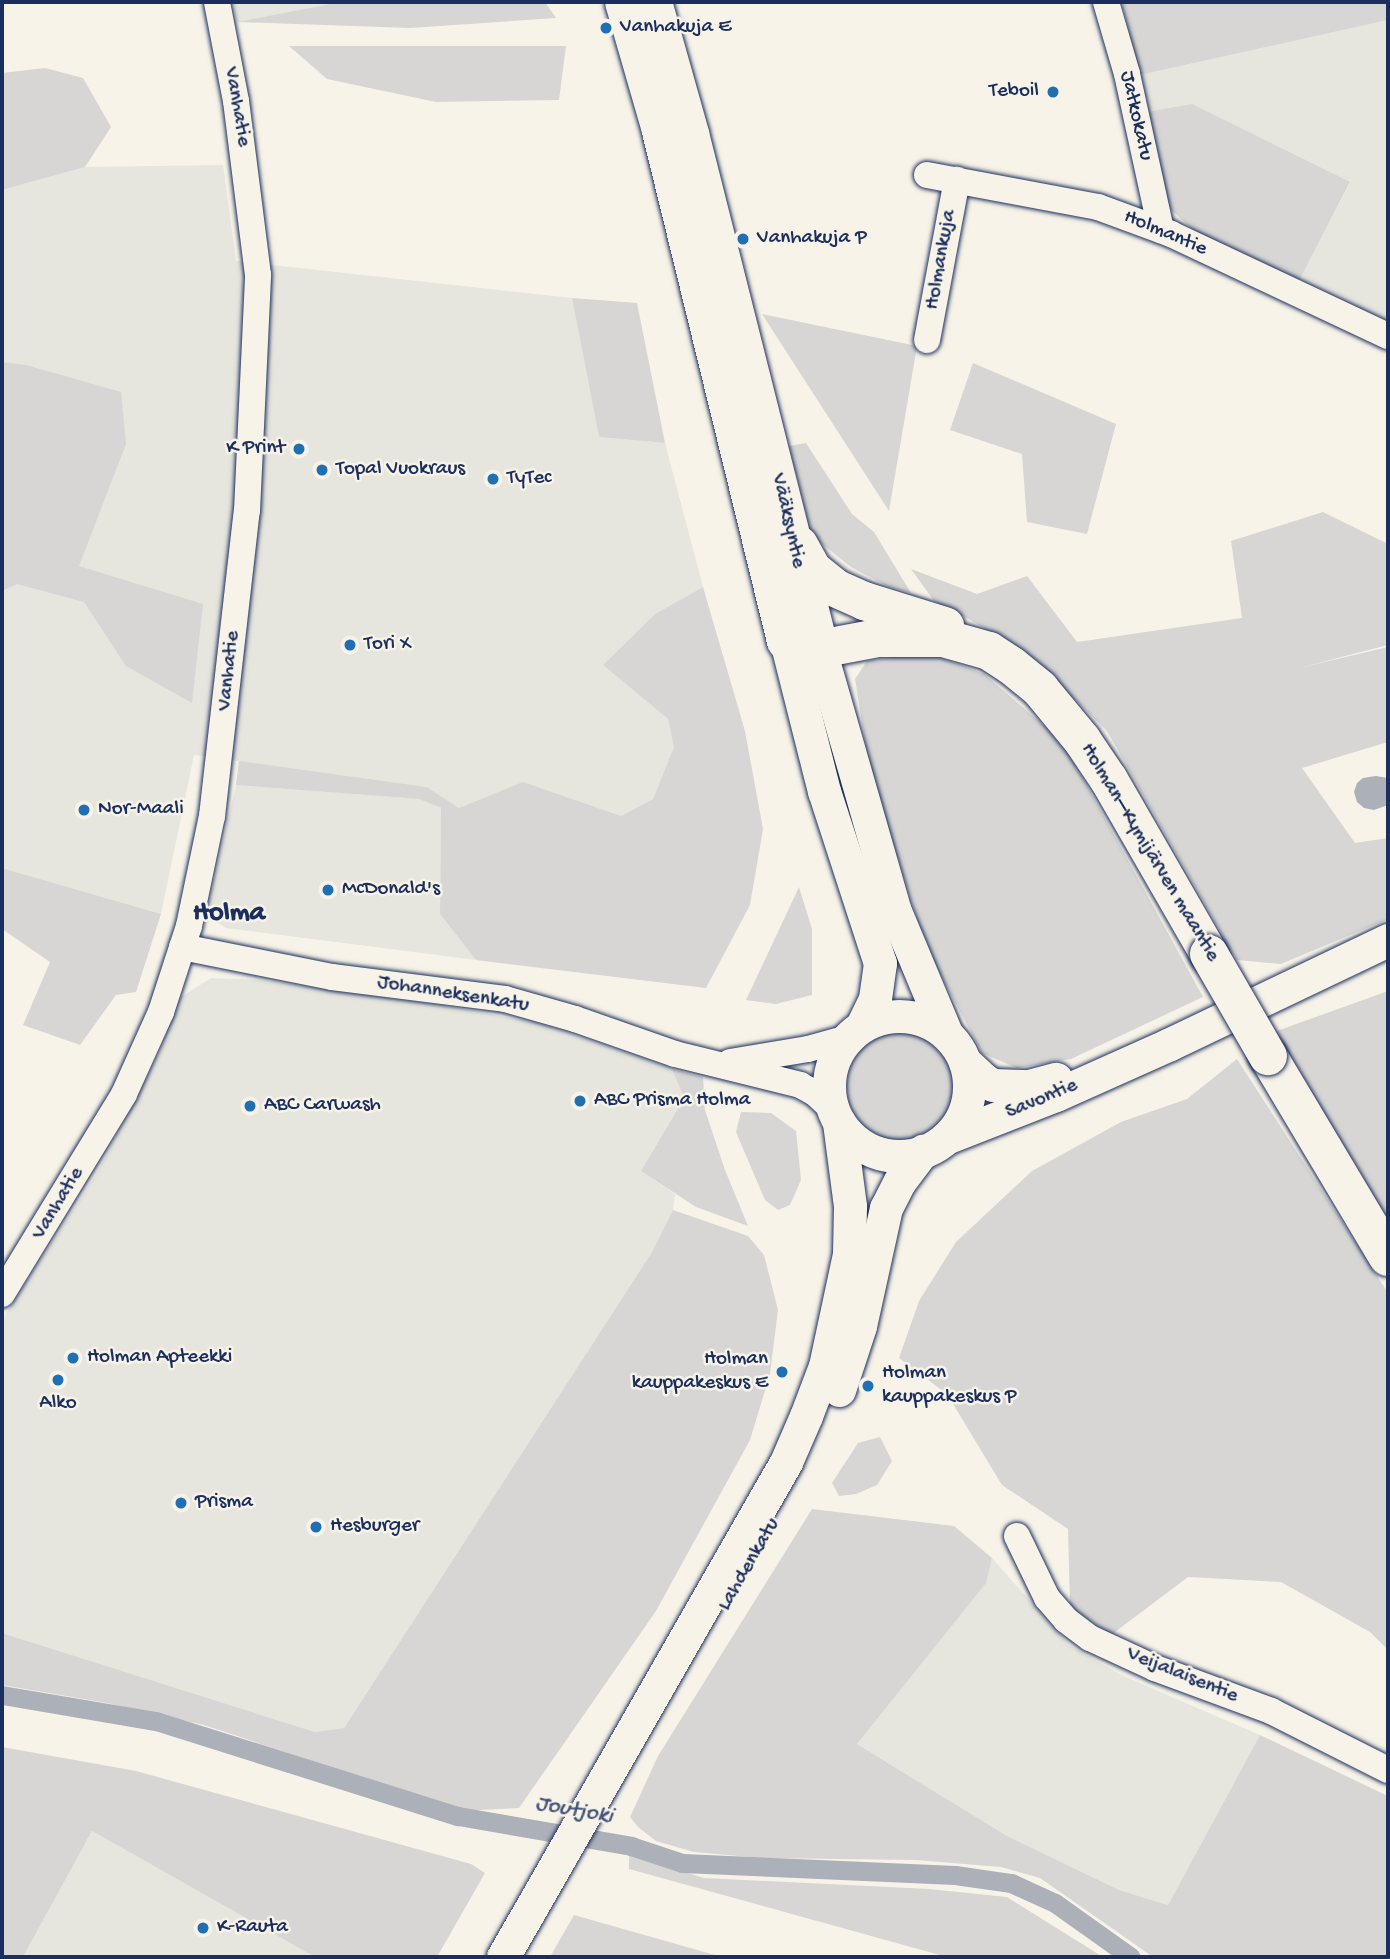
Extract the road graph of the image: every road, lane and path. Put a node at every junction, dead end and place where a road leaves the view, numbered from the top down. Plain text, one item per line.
1 (218, 2) edge
2 (624, 2) edge
3 (653, 2) edge
4 (1106, 2) edge
5 (927, 175) dead end
6 (957, 180) junction
7 (1161, 230) junction
8 (1388, 336) edge
9 (927, 340) dead end
10 (785, 509) junction
11 (803, 645) junction
12 (989, 651) junction
13 (1388, 940) edge
14 (182, 947) junction
15 (1388, 954) edge
16 (1257, 1003) junction
17 (855, 1032) junction
18 (946, 1034) junction
19 (1137, 1058) junction
20 (965, 1062) junction
21 (719, 1064) junction
22 (836, 1116) junction
23 (935, 1145) junction
24 (1388, 1257) edge
25 (2, 1294) edge
26 (1017, 1536) dead end
27 (1388, 1770) edge
28 (598, 1806) junction
29 (549, 1894) junction
30 (503, 1957) edge
31 (524, 1957) edge

1 - 14 street, Vanhatie
2 - 11 highway, Vääksyntie
3 - 10 highway, Vääksyntie
4 - 7 street, Jatkokatu
5 - 6 street, Holmantie
6 - 7 street, Holmantie
6 - 9 street, Holmankuja
7 - 8 street, Holmantie
10 - 11 highway, Vääksyntie
10 - 12 highway
11 - 12 highway, Holman–Kymijärven maantie
11 - 17 main road, Vääksyntie
11 - 18 main road, Vääksyntie
12 - 24 highway, Holman–Kymijärven maantie, bridge
13 - 16 main road, Savontie
14 - 21 street, Johanneksenkatu
14 - 25 street, Vanhatie
15 - 16 main road, Savontie
16 - 19 main road, Savontie
17 - 18 main road
17 - 21 street, Johanneksenkatu
17 - 22 main road
18 - 20 main road
19 - 20 main road, Savontie
19 - 23 main road, Savontie
20 - 23 main road
21 - 22 street, Johanneksenkatu
22 - 23 main road
22 - 28 main road, Lahdenkatu
23 - 28 main road, Lahdenkatu
26 - 27 street, Veijalaisentie
28 - 29 main road, Lahdenkatu
29 - 30 main road, Lahdenkatu
29 - 31 main road, Lahdenkatu

